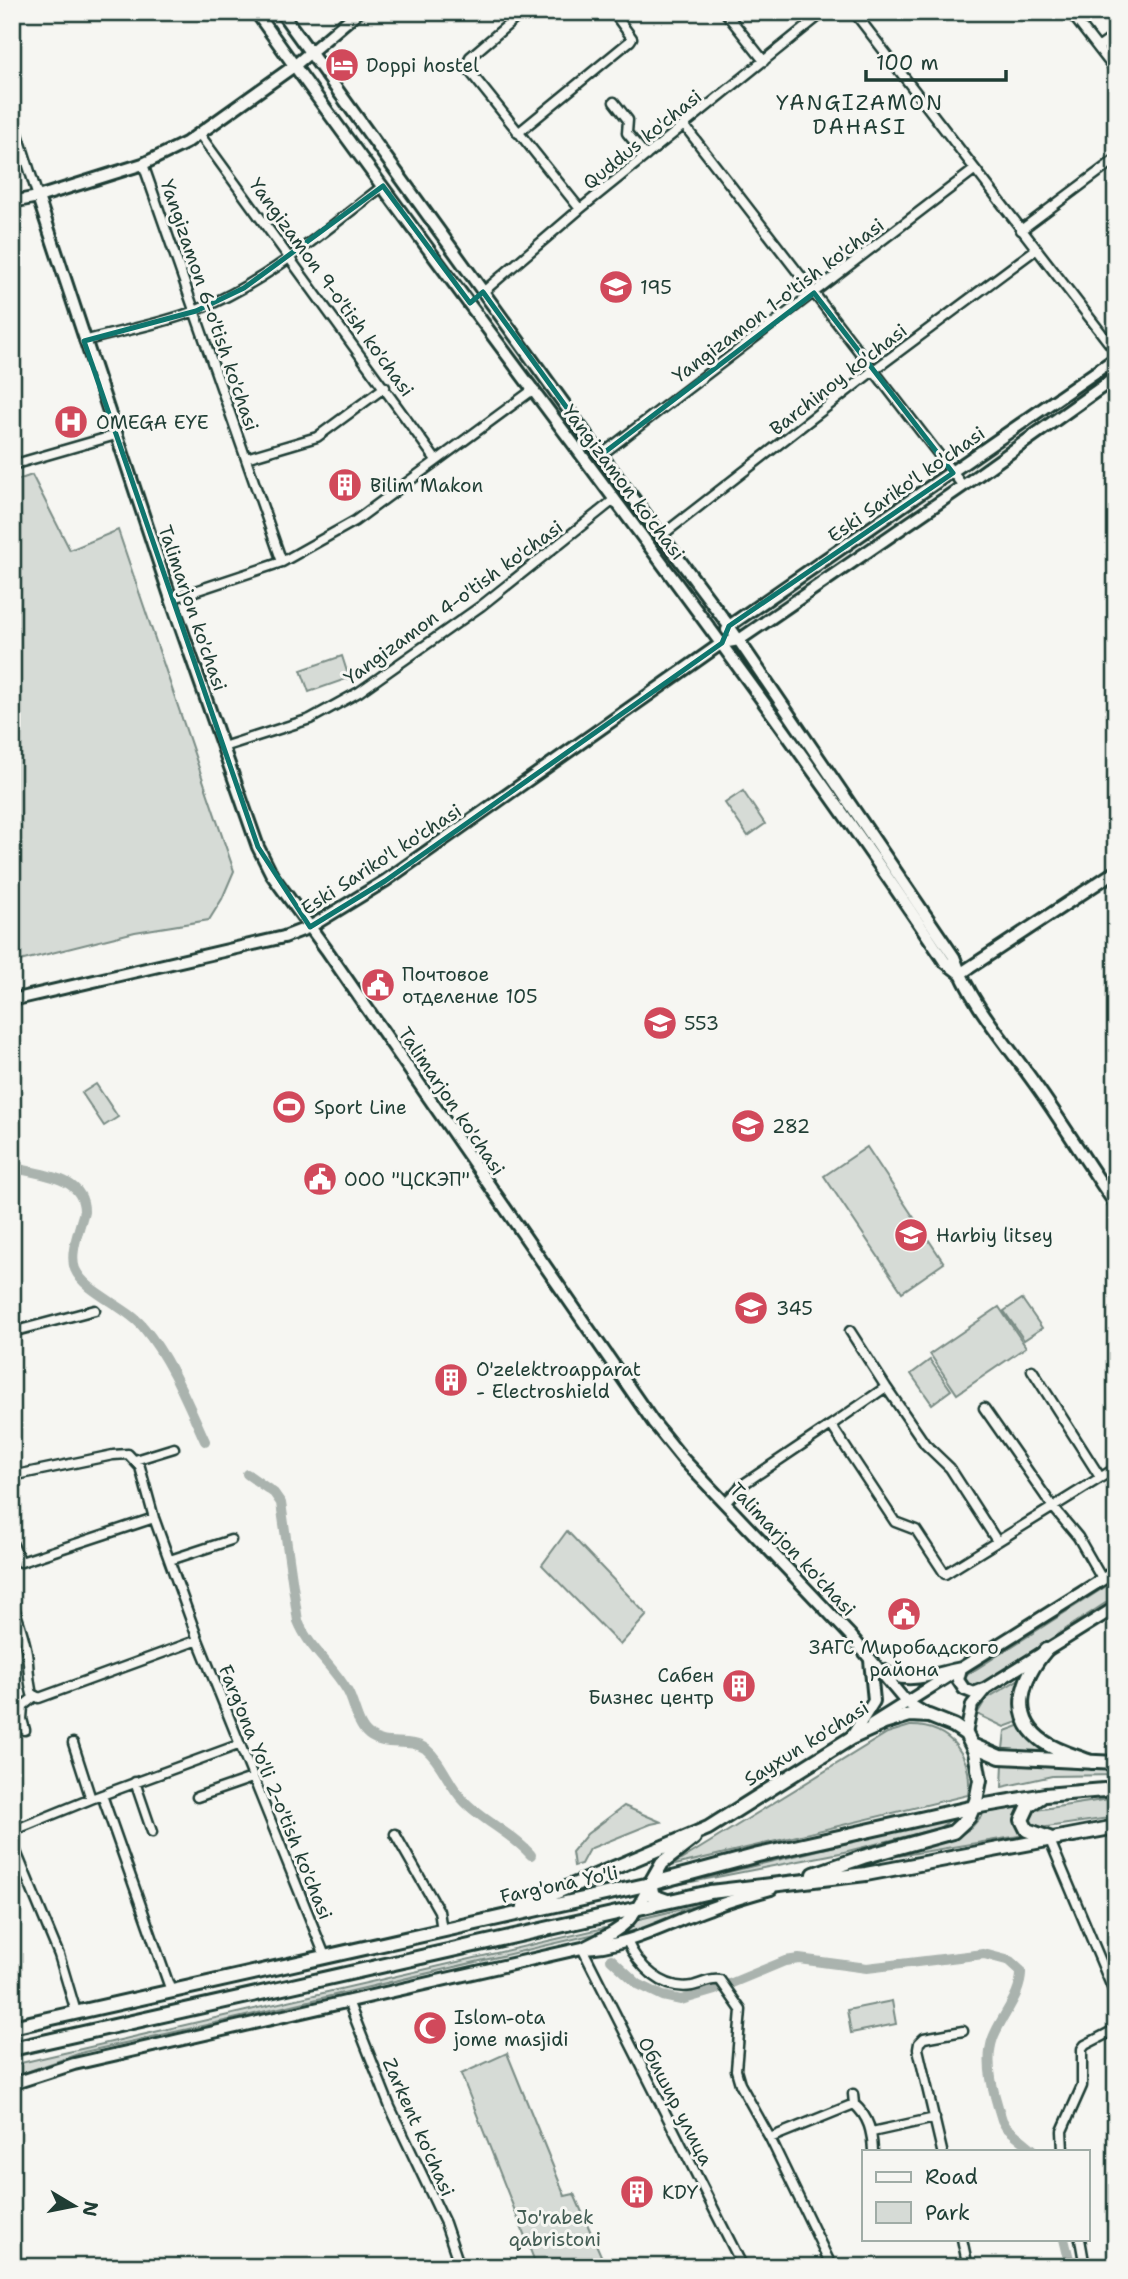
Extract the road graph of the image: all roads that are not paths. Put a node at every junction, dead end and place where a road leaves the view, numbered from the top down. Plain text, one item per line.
1 (256, 12) edge
2 (281, 12) edge
3 (358, 12) edge
4 (523, 12) edge
5 (613, 12) edge
6 (724, 12) edge
7 (824, 12) edge
8 (854, 12) edge
9 (1070, 12) edge
10 (1116, 34) edge
11 (1098, 48) junction
12 (311, 52) junction
13 (764, 61) junction
14 (294, 66) junction
15 (1116, 71) edge
16 (614, 102) dead end
17 (12, 115) edge
18 (684, 125) junction
19 (518, 133) junction
20 (200, 135) junction
21 (646, 156) junction
22 (1116, 159) edge
23 (143, 164) junction
24 (974, 170) junction
25 (383, 186) junction
26 (38, 197) junction
27 (12, 202) edge
28 (580, 209) junction
29 (1021, 230) junction
30 (1035, 250) junction
31 (290, 256) junction
32 (483, 292) junction
33 (814, 293) junction
34 (470, 303) junction
35 (196, 311) junction
36 (84, 341) junction
37 (1116, 352) edge
38 (1116, 358) edge
39 (874, 370) junction
40 (1116, 377) edge
41 (385, 387) junction
42 (534, 389) junction
43 (116, 435) junction
44 (601, 454) junction
45 (246, 458) junction
46 (436, 460) junction
47 (12, 466) edge
48 (953, 473) junction
49 (963, 486) junction
50 (615, 499) junction
51 (661, 536) junction
52 (282, 562) junction
53 (171, 599) junction
54 (729, 626) junction
55 (739, 640) junction
56 (722, 643) junction
57 (223, 747) junction
58 (1116, 871) edge
59 (310, 927) junction
60 (960, 974) junction
61 (12, 1000) edge
62 (1116, 1205) edge
63 (95, 1310) dead end
64 (850, 1331) dead end
65 (12, 1332) edge
66 (1032, 1370) dead end
67 (886, 1387) junction
68 (984, 1408) dead end
69 (831, 1425) junction
70 (174, 1448) dead end
71 (135, 1460) junction
72 (1116, 1468) edge
73 (12, 1476) edge
74 (1100, 1477) junction
75 (726, 1502) junction
76 (1053, 1507) junction
77 (154, 1518) junction
78 (231, 1540) dead end
79 (997, 1541) junction
80 (12, 1543) edge
81 (170, 1560) junction
82 (1116, 1572) edge
83 (1102, 1579) junction
84 (12, 1602) edge
85 (1116, 1607) edge
86 (198, 1640) junction
87 (1046, 1650) junction
88 (870, 1660) junction
89 (961, 1668) junction
90 (986, 1688) junction
91 (34, 1697) junction
92 (906, 1702) junction
93 (929, 1716) junction
94 (25, 1730) dead end
95 (850, 1738) junction
96 (969, 1739) junction
97 (73, 1743) dead end
98 (238, 1745) junction
99 (1091, 1762) junction
100 (1116, 1763) edge
101 (252, 1778) junction
102 (135, 1782) junction
103 (1116, 1789) edge
104 (102, 1795) junction
105 (1045, 1795) junction
106 (197, 1797) dead end
107 (91, 1798) junction
108 (974, 1807) junction
109 (1116, 1827) edge
110 (708, 1828) junction
111 (12, 1831) edge
112 (152, 1832) dead end
113 (395, 1834) dead end
114 (1049, 1838) junction
115 (12, 1842) edge
116 (790, 1883) junction
117 (650, 1884) junction
118 (671, 1902) junction
119 (638, 1909) junction
120 (500, 1917) junction
121 (442, 1930) junction
122 (627, 1941) junction
123 (582, 1948) junction
124 (325, 1956) junction
125 (171, 1991) junction
126 (1116, 1997) edge
127 (348, 2001) junction
128 (76, 2012) junction
129 (12, 2027) edge
130 (1116, 2029) edge
131 (963, 2031) dead end
132 (12, 2049) edge
133 (12, 2084) edge
134 (853, 2094) dead end
135 (854, 2104) junction
136 (935, 2118) junction
137 (872, 2132) junction
138 (770, 2138) junction
139 (873, 2150) edge
140 (942, 2150) edge
141 (1063, 2150) edge
142 (962, 2240) edge
143 (1080, 2240) edge
144 (460, 2267) edge
145 (743, 2267) edge
146 (832, 2267) edge
147 (968, 2267) edge
148 (1085, 2267) edge

1 - 14 main road, Yangizamon ko'chasi
2 - 12 main road, Yangizamon ko'chasi
3 - 12 main road
4 - 19 street
5 - 19 street
6 - 13 street
7 - 13 street, Quddus ko'chasi
8 - 24 street
9 - 11 street
10 - 11 street
11 - 15 street
12 - 14 main road
12 - 32 main road, Yangizamon ko'chasi
13 - 18 street, Quddus ko'chasi
14 - 20 main road
14 - 25 main road, Yangizamon ko'chasi
16 - 21 street
17 - 26 street, Talimarjon ko'chasi
18 - 21 street, Quddus ko'chasi
18 - 33 street
19 - 28 street
20 - 23 main road
20 - 31 street, Yangizamon 9-o'tish ko'chasi
21 - 28 street, Quddus ko'chasi
22 - 29 street
23 - 26 main road
23 - 35 street, Yangizamon 6-o'tish ko'chasi
24 - 29 street
24 - 33 street, Yangizamon 1-o'tish ko'chasi
25 - 31 street
25 - 34 main road, Yangizamon ko'chasi
26 - 27 main road
26 - 36 main road, Talimarjon ko'chasi
28 - 32 street, Quddus ko'chasi
29 - 30 street
30 - 37 street
30 - 39 street, Barchinoy ko'chasi
31 - 35 street
31 - 41 street, Yangizamon 9-o'tish ko'chasi
32 - 34 main road
32 - 44 main road, Yangizamon ko'chasi
33 - 39 street
33 - 44 street, Yangizamon 1-o'tish ko'chasi
34 - 42 main road, Yangizamon ko'chasi
35 - 36 street
35 - 45 street, Yangizamon 6-o'tish ko'chasi
36 - 43 main road, Talimarjon ko'chasi
38 - 48 main road, Eski Sariko'l ko'chasi
39 - 48 street
39 - 51 street, Barchinoy ko'chasi
40 - 49 main road, Eski Sariko'l ko'chasi
41 - 45 street, Yangizamon 6-o'tish ko'chasi
41 - 46 street, Yangizamon 9-o'tish ko'chasi
42 - 46 street
42 - 50 main road, Yangizamon ko'chasi
43 - 47 street
43 - 53 main road, Talimarjon ko'chasi
44 - 51 main road, Yangizamon ko'chasi
45 - 52 street, Yangizamon 6-o'tish ko'chasi
46 - 52 street
48 - 49 street
48 - 54 main road, Eski Sariko'l ko'chasi
49 - 55 main road, Eski Sariko'l ko'chasi
50 - 56 main road, Yangizamon ko'chasi
50 - 57 street, Yangizamon 4-o'tish ko'chasi
51 - 54 main road, Yangizamon ko'chasi
52 - 53 street
53 - 57 main road, Talimarjon ko'chasi
54 - 55 main road, Yangizamon ko'chasi
54 - 56 main road
55 - 56 main road, Eski Sariko'l ko'chasi
55 - 60 main road, Yangizamon ko'chasi
56 - 59 main road, Eski Sariko'l ko'chasi
56 - 60 main road, Yangizamon ko'chasi
57 - 59 main road, Talimarjon ko'chasi
58 - 60 main road
59 - 61 main road, Eski Sariko'l ko'chasi
59 - 75 main road, Talimarjon ko'chasi
60 - 62 main road, Yangizamon ko'chasi
63 - 65 street
64 - 67 street
66 - 74 street
67 - 69 street
67 - 79 street
68 - 76 street
69 - 75 street
69 - 79 street
70 - 71 street
71 - 73 street
71 - 77 street, Farg'ona Yo'li 2-o'tish ko'chasi
72 - 74 street
74 - 76 street
75 - 88 main road, Talimarjon ko'chasi
76 - 79 street
76 - 83 street
77 - 80 street
77 - 81 street, Farg'ona Yo'li 2-o'tish ko'chasi
78 - 81 street
81 - 86 street, Farg'ona Yo'li 2-o'tish ko'chasi
82 - 83 main road, Sayxun ko'chasi
83 - 89 main road, Sayxun ko'chasi
84 - 91 street
85 - 87 main road
86 - 91 street
86 - 98 street, Farg'ona Yo'li 2-o'tish ko'chasi
87 - 90 main road
87 - 99 main road
88 - 89 main road
88 - 92 main road, Talimarjon ko'chasi
88 - 95 main road
89 - 90 main road
89 - 92 main road, Sayxun ko'chasi
90 - 96 main road
91 - 94 street
92 - 93 main road, Talimarjon ko'chasi
92 - 95 main road, Sayxun ko'chasi
93 - 95 main road
93 - 96 main road
95 - 110 main road, Sayxun ko'chasi
96 - 99 main road
96 - 108 main road
97 - 107 street
98 - 101 street, Farg'ona Yo'li 2-o'tish ko'chasi
98 - 102 street
99 - 100 main road
101 - 106 street
101 - 124 street, Farg'ona Yo'li 2-o'tish ko'chasi
102 - 104 street
102 - 112 street
103 - 105 main road, Farg'ona Yo'li
104 - 107 street
104 - 125 street
105 - 108 main road, Farg'ona Yo'li
105 - 114 main road
107 - 111 street
108 - 116 main road
108 - 117 main road, Farg'ona Yo'li
109 - 114 main road
110 - 117 main road
110 - 120 main road, Sayxun ko'chasi
113 - 121 street
114 - 116 main road
114 - 126 street
115 - 128 street
116 - 118 main road
116 - 122 main road
117 - 118 main road
117 - 119 main road
117 - 120 main road, Farg'ona Yo'li
118 - 119 main road
119 - 123 main road
119 - 132 main road
120 - 121 main road, Farg'ona Yo'li
121 - 124 main road, Farg'ona Yo'li
122 - 123 main road
122 - 138 street
123 - 127 main road
123 - 145 street, Обишир улица
124 - 125 main road, Farg'ona Yo'li
125 - 128 main road, Farg'ona Yo'li
127 - 133 main road
127 - 144 street, Zarkent ko'chasi
128 - 129 main road, Farg'ona Yo'li
130 - 141 street
131 - 136 street
134 - 135 street
135 - 137 street
135 - 138 street
136 - 137 street
136 - 140 street
137 - 139 street
138 - 146 street
142 - 147 street
143 - 148 street

